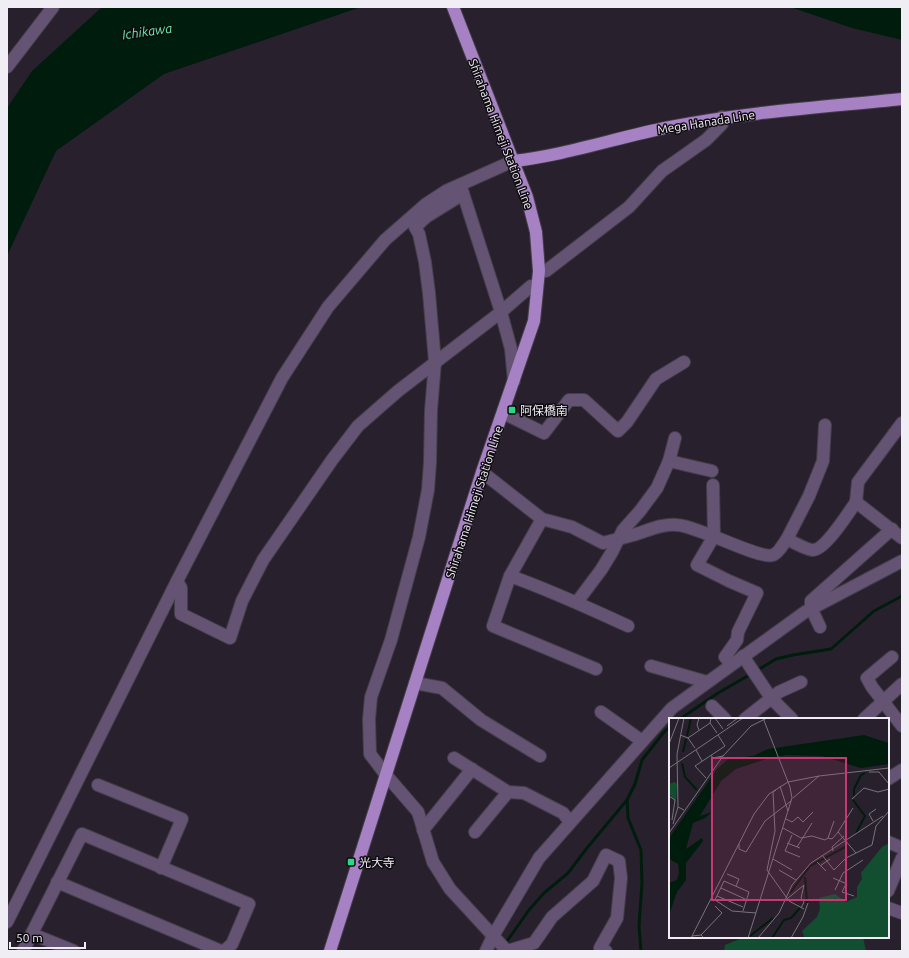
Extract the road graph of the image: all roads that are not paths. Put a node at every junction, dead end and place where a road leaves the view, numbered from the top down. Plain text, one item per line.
1 (53, 7) edge
2 (452, 7) edge
3 (7, 67) edge
4 (902, 98) edge
5 (722, 117) junction
6 (512, 158) junction
7 (461, 189) junction
8 (546, 272) dead end
9 (531, 286) dead end
10 (501, 312) junction
11 (435, 362) junction
12 (684, 362) dead end
13 (514, 382) junction
14 (503, 413) junction
15 (902, 423) edge
16 (824, 425) dead end
17 (675, 438) dead end
18 (669, 461) junction
19 (712, 471) dead end
20 (482, 472) junction
21 (713, 485) dead end
22 (856, 502) junction
23 (542, 519) junction
24 (892, 529) junction
25 (714, 536) junction
26 (902, 538) edge
27 (619, 539) junction
28 (787, 539) junction
29 (902, 561) edge
30 (510, 576) junction
31 (178, 581) junction
32 (577, 602) junction
33 (811, 608) junction
34 (628, 626) dead end
35 (820, 628) dead end
36 (743, 656) junction
37 (892, 657) dead end
38 (731, 664) junction
39 (651, 666) dead end
40 (596, 669) dead end
41 (706, 682) junction
42 (801, 682) dead end
43 (415, 683) junction
44 (902, 684) edge
45 (771, 698) junction
46 (882, 701) junction
47 (712, 706) dead end
48 (601, 712) dead end
49 (724, 718) edge
50 (746, 718) edge
51 (791, 718) edge
52 (865, 718) edge
53 (902, 726) edge
54 (642, 741) junction
55 (540, 756) dead end
56 (454, 758) dead end
57 (472, 769) junction
58 (902, 770) edge
59 (386, 775) junction
60 (889, 778) edge
61 (98, 785) dead end
62 (508, 792) junction
63 (570, 822) junction
64 (423, 830) junction
65 (475, 832) dead end
66 (889, 842) edge
67 (902, 848) edge
68 (902, 858) edge
69 (161, 868) junction
70 (57, 882) junction
71 (889, 889) edge
72 (889, 908) edge
73 (902, 913) edge
74 (7, 922) edge
75 (32, 934) junction
76 (493, 936) junction
77 (23, 951) edge
78 (74, 951) edge
79 (223, 951) edge
80 (330, 951) edge
81 (486, 951) edge
82 (507, 951) edge
83 (606, 951) edge

1 - 3 street
2 - 6 main road, Shirahama Himeji Station Line
4 - 5 main road, Mega Hanada Line
5 - 6 main road, Mega Hanada Line
5 - 8 street
6 - 7 street
6 - 13 main road, Shirahama Himeji Station Line
7 - 10 street
7 - 11 street
7 - 31 street
9 - 10 street
10 - 11 street
10 - 13 street
11 - 31 street
11 - 59 street
12 - 14 street
13 - 14 main road, Shirahama Himeji Station Line
14 - 20 main road, Shirahama Himeji Station Line
15 - 22 street
16 - 28 street
17 - 18 street
18 - 19 street
18 - 27 street
20 - 23 street
20 - 43 main road, Shirahama Himeji Station Line
21 - 25 street
22 - 24 street
22 - 28 street
23 - 27 street
23 - 30 street
24 - 26 street
24 - 33 street
25 - 27 street
25 - 28 street
25 - 38 street
27 - 32 street
29 - 33 street
30 - 32 street
30 - 40 street
31 - 74 street
32 - 34 street
33 - 35 street
33 - 36 street
36 - 38 street
36 - 45 street
37 - 46 street
38 - 41 street
39 - 41 street
41 - 54 street
42 - 45 street
43 - 55 street
43 - 59 main road, Shirahama Himeji Station Line
44 - 46 street
45 - 50 street
45 - 51 street
46 - 52 street
46 - 53 street
47 - 49 street
48 - 54 street
54 - 63 street
56 - 57 street
57 - 62 street
57 - 64 street
58 - 60 street
59 - 64 street
59 - 80 main road, Shirahama Himeji Station Line
61 - 69 street
62 - 63 street
62 - 65 street
63 - 76 street
64 - 76 street
66 - 67 street
68 - 71 street
69 - 70 street
69 - 79 street
70 - 75 street
70 - 79 street
72 - 73 street
75 - 77 street
75 - 78 street
76 - 81 street
76 - 82 street
82 - 83 street

